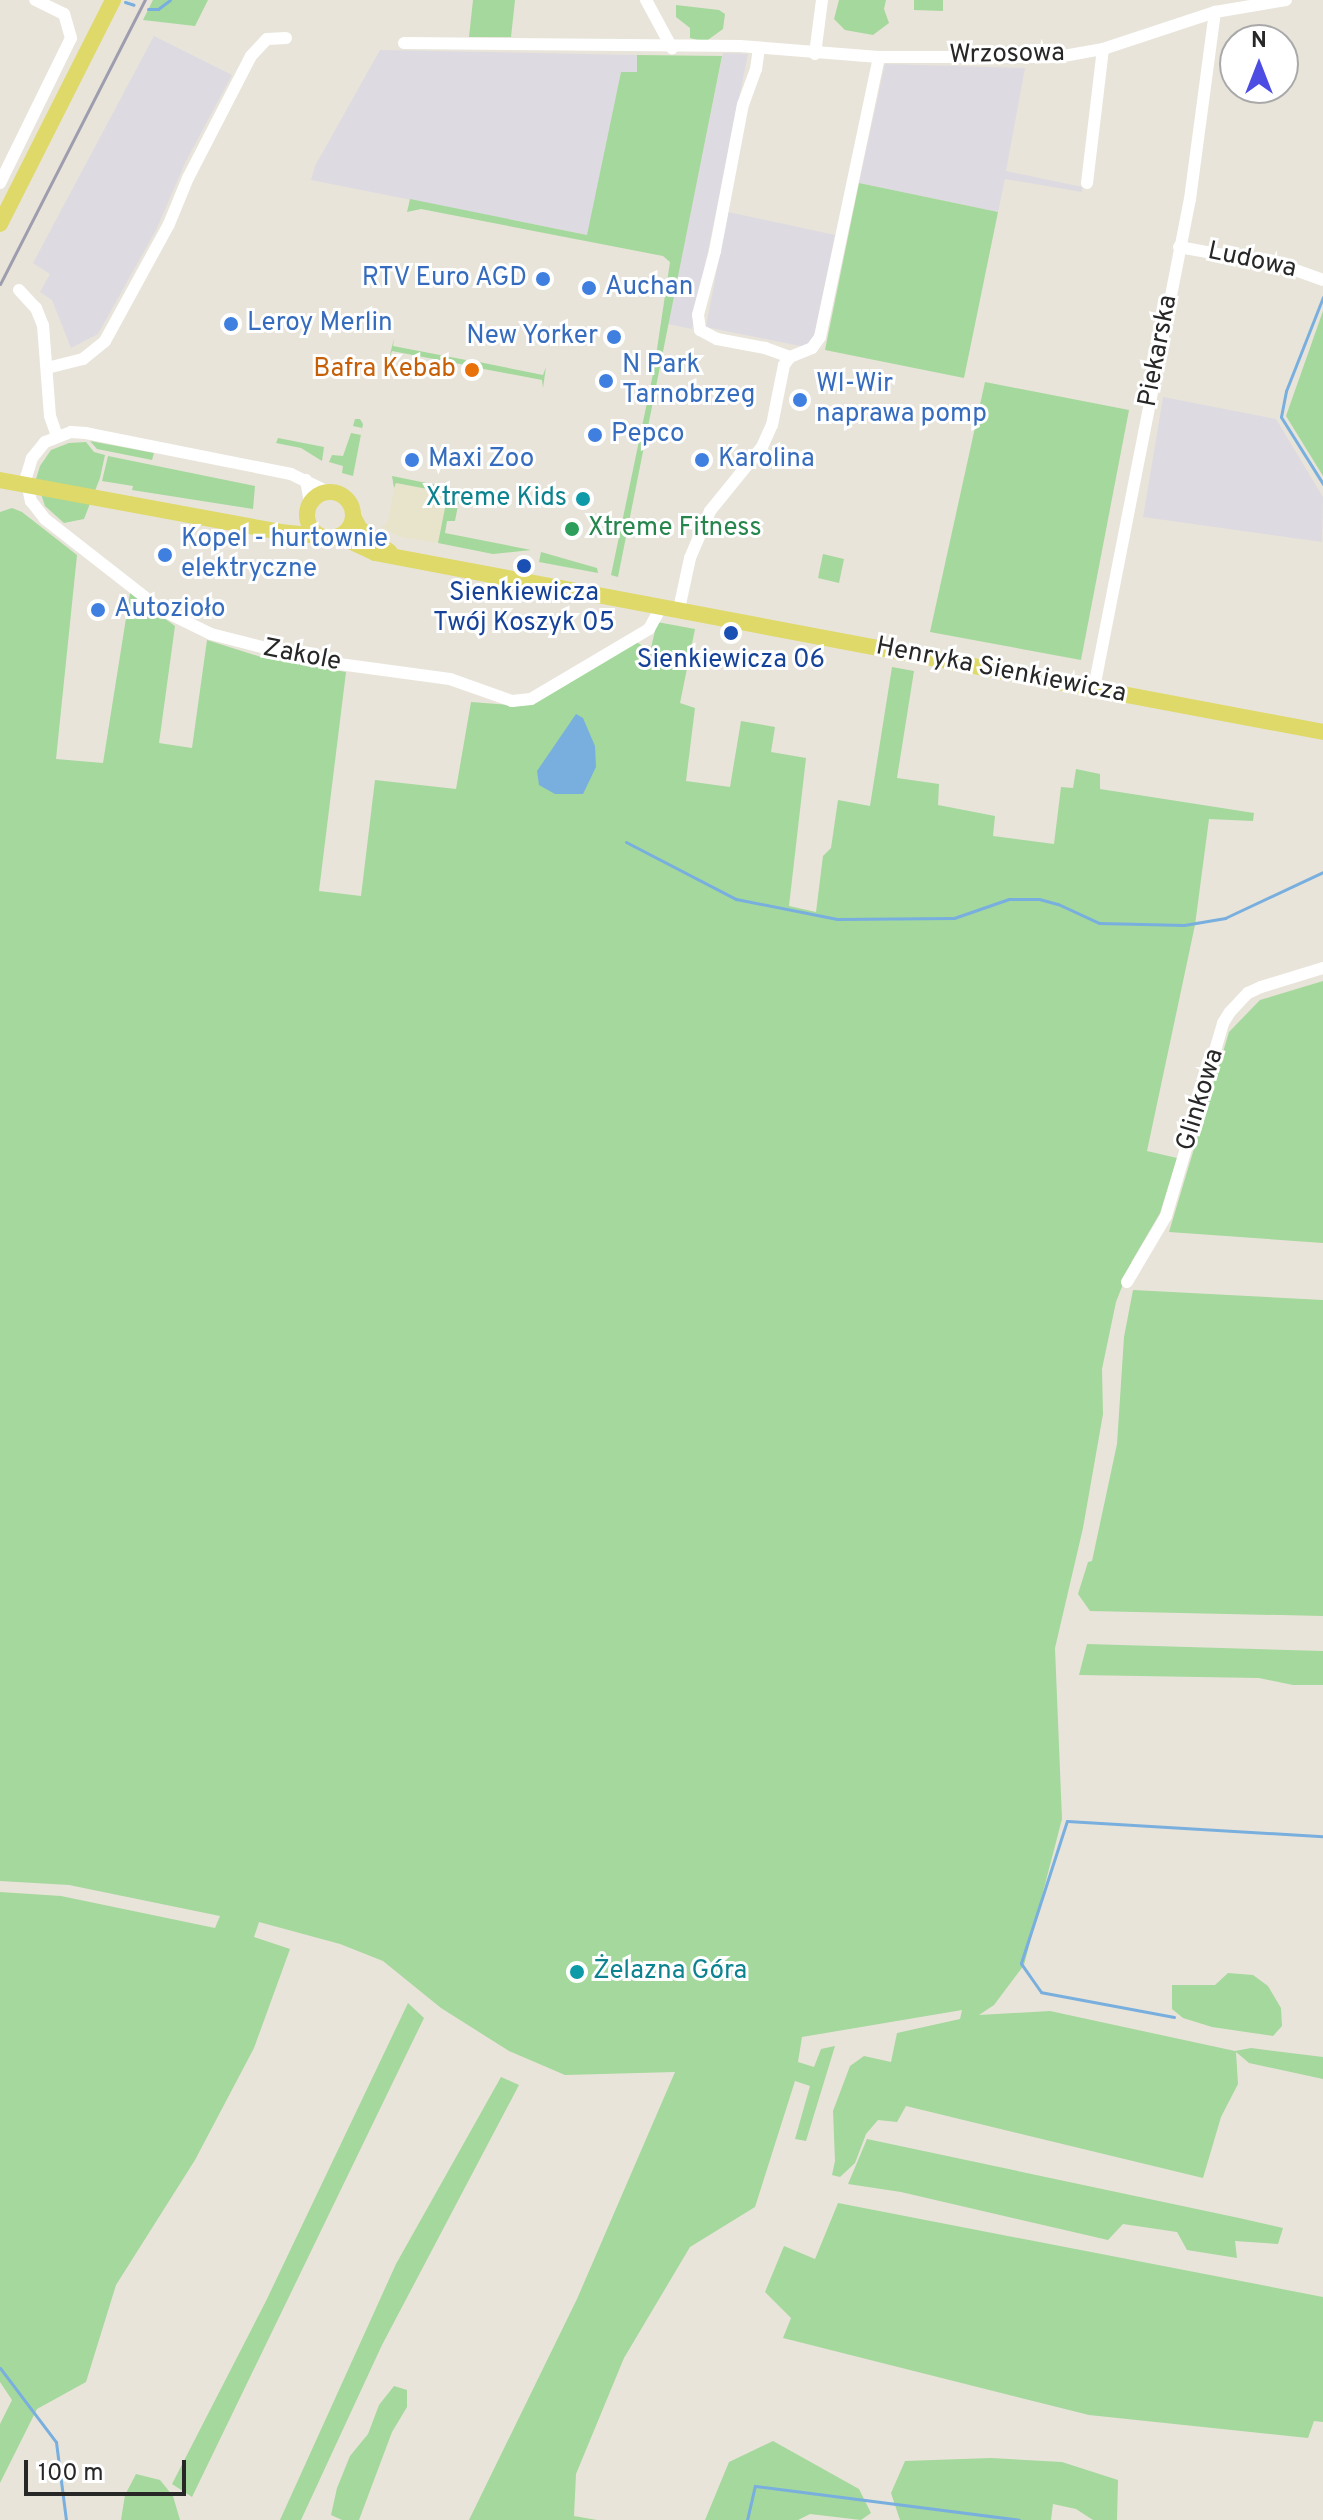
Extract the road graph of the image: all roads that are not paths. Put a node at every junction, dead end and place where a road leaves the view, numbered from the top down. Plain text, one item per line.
1 (35, 0) edge
2 (113, 0) edge
3 (646, 0) edge
4 (822, 0) edge
5 (1286, 0) edge
6 (1215, 12) junction
7 (286, 38) dead end
8 (404, 43) dead end
9 (672, 48) junction
10 (759, 48) junction
11 (1103, 49) junction
12 (815, 54) junction
13 (879, 57) junction
14 (0, 183) edge
15 (1087, 183) dead end
16 (0, 224) edge
17 (1179, 247) junction
18 (1323, 280) edge
19 (19, 290) dead end
20 (790, 357) junction
21 (47, 368) junction
22 (57, 436) junction
23 (0, 480) edge
24 (306, 480) junction
25 (328, 492) junction
26 (309, 509) junction
27 (353, 516) junction
28 (289, 532) junction
29 (320, 536) junction
30 (339, 536) junction
31 (395, 556) junction
32 (662, 606) junction
33 (679, 609) junction
34 (1094, 688) junction
35 (1323, 732) edge
36 (1323, 968) edge
37 (1127, 1282) dead end

1 - 14 street
2 - 16 main road
3 - 9 street
4 - 12 street
5 - 6 street, Wrzosowa
6 - 11 street, Wrzosowa
6 - 17 street, Piekarska
7 - 21 street
8 - 9 street, Wrzosowa
9 - 10 street, Wrzosowa
10 - 12 street, Wrzosowa
10 - 20 street
11 - 13 street, Wrzosowa
11 - 15 street
12 - 13 street, Wrzosowa
13 - 20 street
17 - 18 street, Ludowa
17 - 34 street, Piekarska
19 - 21 street
20 - 33 street
21 - 22 street
22 - 24 street
22 - 32 street, Zakole
23 - 28 main road
24 - 25 street
24 - 26 street
25 - 26 main road
25 - 27 main road
26 - 28 main road
26 - 29 main road
27 - 30 main road
27 - 31 main road, Henryka Sienkiewicza
28 - 29 main road
29 - 30 main road
30 - 31 main road, Henryka Sienkiewicza
31 - 32 main road, Henryka Sienkiewicza
32 - 33 main road, Henryka Sienkiewicza
33 - 34 main road, Henryka Sienkiewicza
34 - 35 main road, Henryka Sienkiewicza
36 - 37 street, Glinkowa

